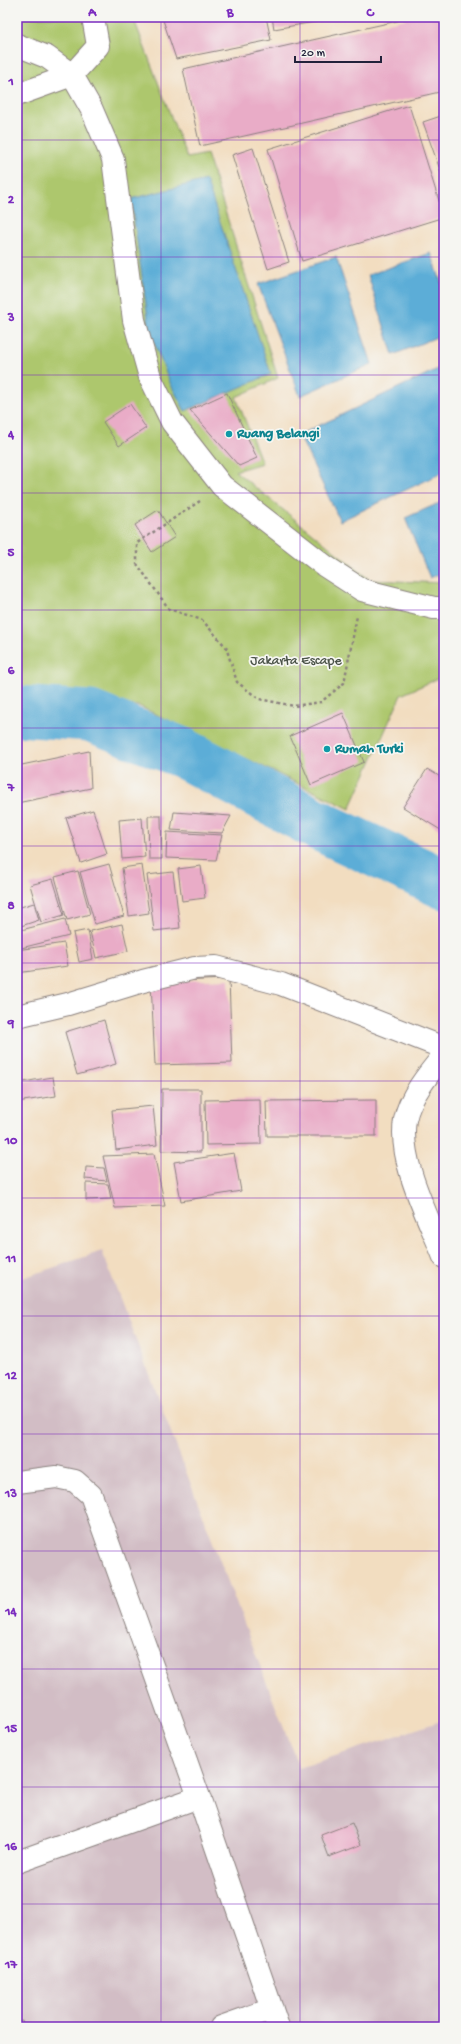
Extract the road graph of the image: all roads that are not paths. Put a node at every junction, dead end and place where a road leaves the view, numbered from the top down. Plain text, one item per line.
1 (93, 17) edge
2 (17, 45) edge
3 (72, 74) junction
4 (17, 95) edge
5 (444, 608) edge
6 (17, 1016) edge
7 (444, 1048) edge
8 (444, 1055) edge
9 (444, 1257) edge
10 (17, 1482) edge
11 (199, 1797) junction
12 (17, 1862) edge
13 (275, 2018) edge
14 (221, 2027) edge

1 - 3 street
2 - 3 street
3 - 4 street
3 - 5 street
6 - 7 street
8 - 9 street
10 - 11 street
11 - 12 street
11 - 13 street
13 - 14 street

